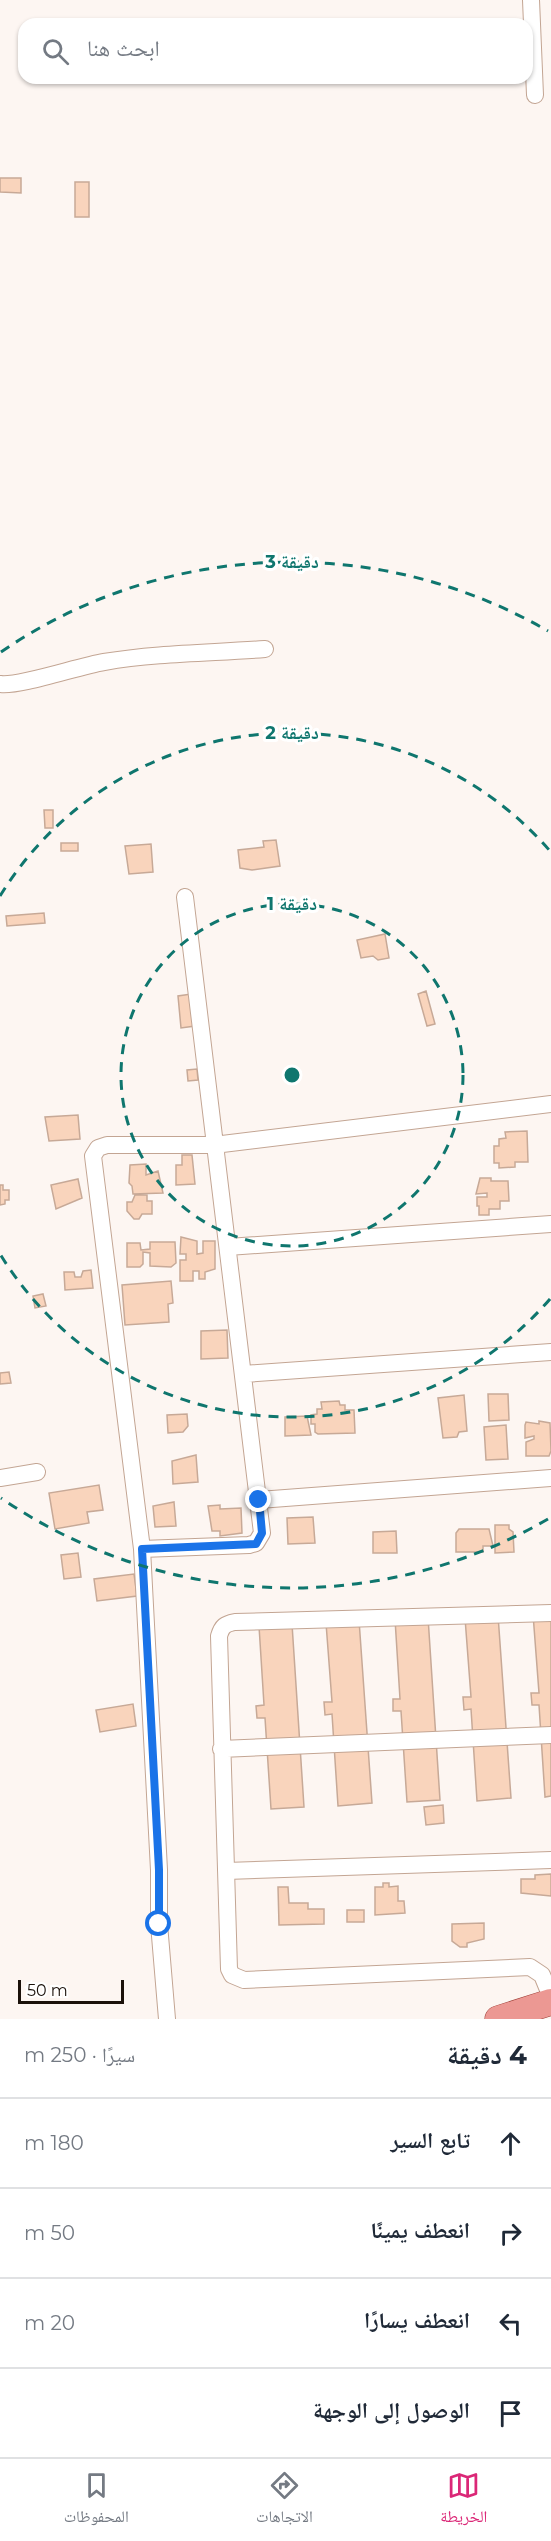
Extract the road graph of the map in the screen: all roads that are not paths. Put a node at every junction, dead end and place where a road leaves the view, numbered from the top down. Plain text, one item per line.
1 (531, 0) edge
2 (532, 18) edge
3 (533, 48) edge
4 (535, 95) dead end
5 (265, 649) dead end
6 (0, 684) edge
7 (185, 897) dead end
8 (551, 1104) edge
9 (214, 1145) junction
10 (551, 1224) edge
11 (228, 1247) junction
12 (551, 1352) edge
13 (244, 1374) junction
14 (37, 1472) dead end
15 (0, 1478) edge
16 (551, 1478) edge
17 (259, 1500) junction
18 (142, 1549) junction
19 (551, 1613) edge
20 (551, 1735) edge
21 (221, 1749) junction
22 (551, 1860) edge
23 (226, 1871) junction
24 (551, 2000) edge
25 (167, 2019) edge
26 (498, 2019) edge

1 - 2 street
3 - 4 street
5 - 6 street
7 - 9 street
8 - 9 street
9 - 11 street
9 - 18 street
10 - 11 street
11 - 13 street
12 - 13 street
13 - 17 street
14 - 15 street
16 - 17 street
17 - 18 street
18 - 25 street
19 - 21 street
20 - 21 street
21 - 23 street
22 - 23 street
23 - 24 street
24 - 26 main road

